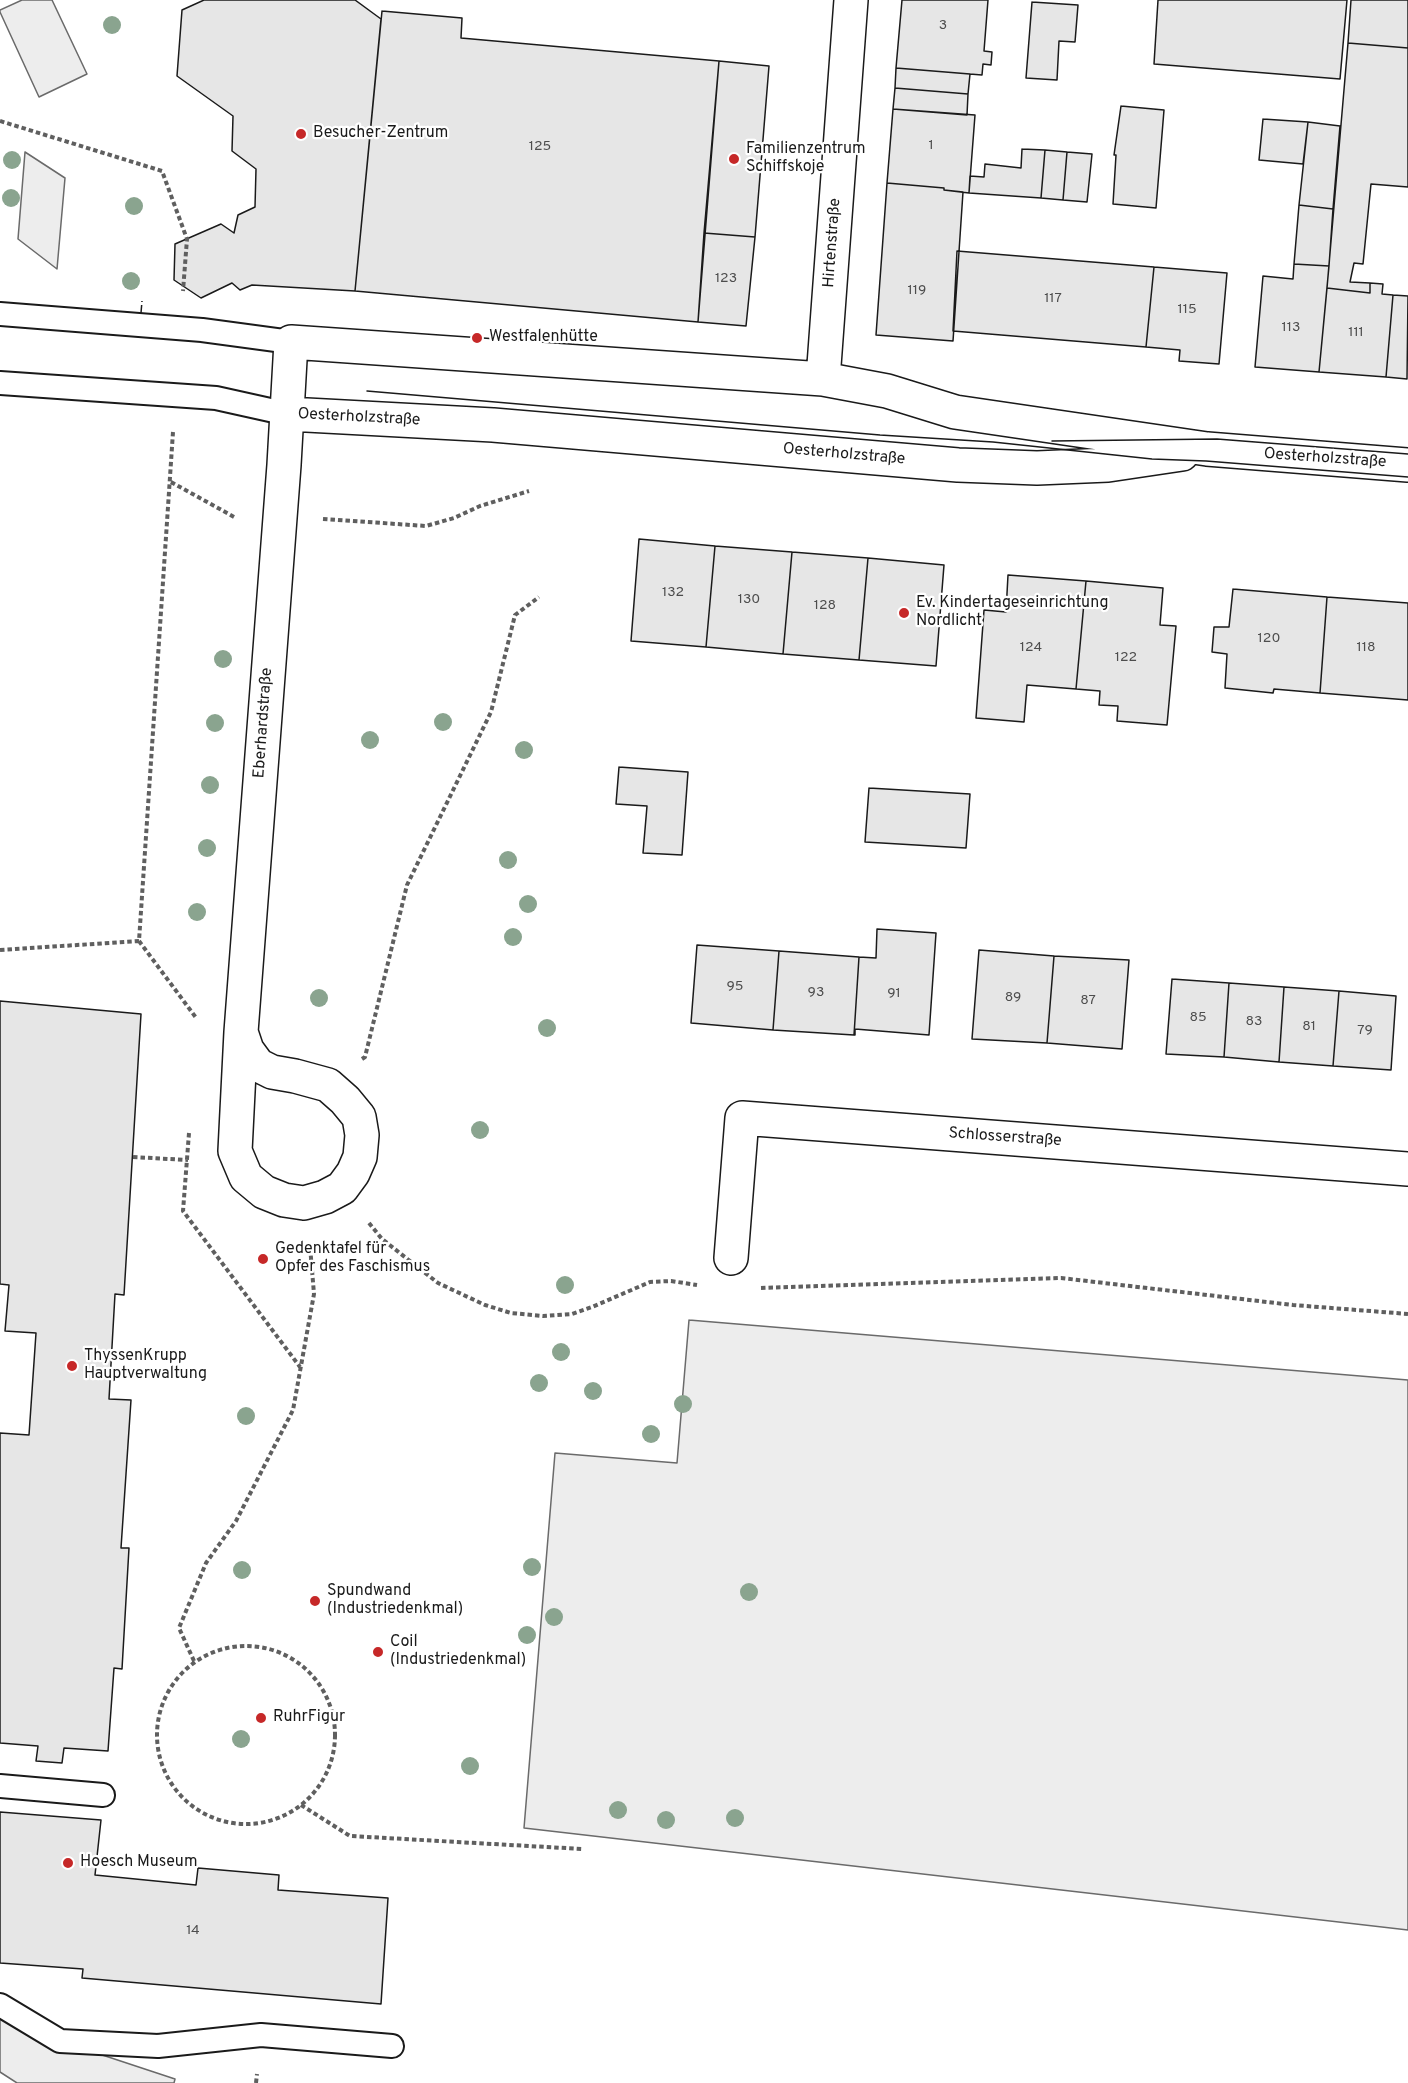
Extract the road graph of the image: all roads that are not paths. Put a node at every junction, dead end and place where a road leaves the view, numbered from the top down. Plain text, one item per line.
1 (851, 0) edge
2 (0, 314) edge
3 (291, 342) junction
4 (823, 379) junction
5 (0, 383) edge
6 (288, 414) junction
7 (1207, 449) junction
8 (1408, 465) edge
9 (241, 1032) junction
10 (1408, 1169) edge
11 (731, 1258) dead end
12 (0, 1786) edge
13 (104, 1795) dead end
14 (0, 2005) edge
15 (392, 2046) dead end

1 - 4 street, Hirtenstraße
2 - 3 lane
3 - 4 street, Oesterholzstraße
3 - 6 street, Oesterholzstraße
4 - 7 street, Oesterholzstraße
5 - 6 lane
6 - 7 street, Oesterholzstraße
6 - 9 street, Eberhardstraße
7 - 8 street, Oesterholzstraße
9 - 9 street, Eberhardstraße
10 - 11 street, Schlosserstraße
12 - 13 lane
14 - 15 lane

